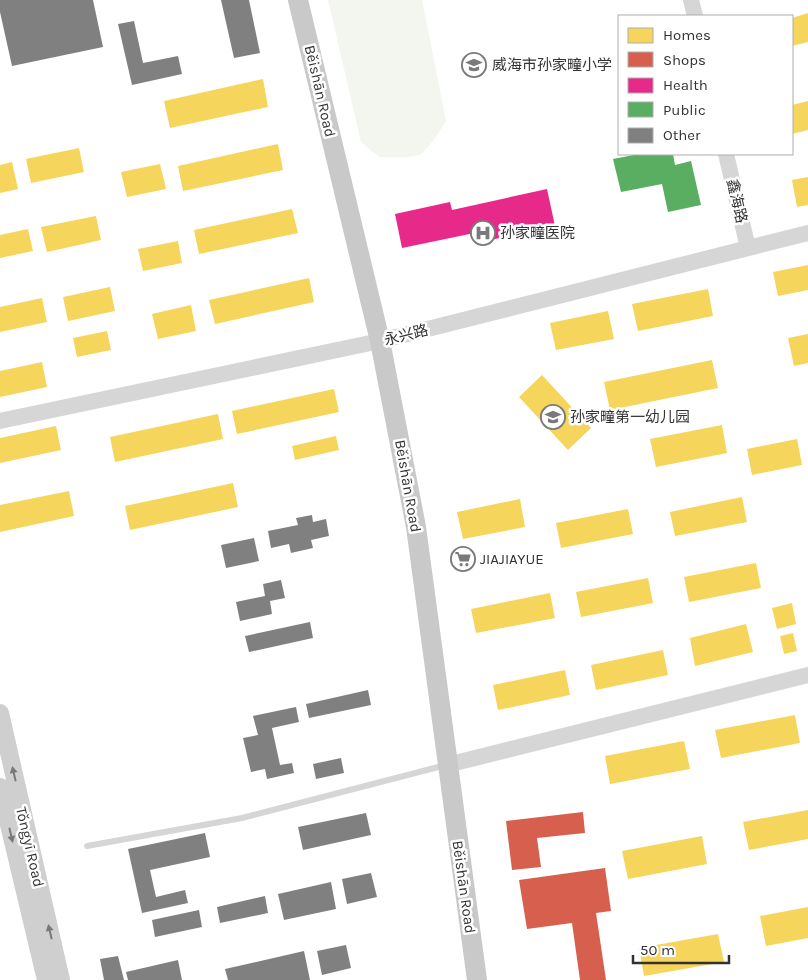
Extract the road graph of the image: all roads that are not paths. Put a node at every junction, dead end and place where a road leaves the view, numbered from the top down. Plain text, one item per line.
1 (298, 0) edge
2 (691, 0) edge
3 (695, 15) edge
4 (726, 155) edge
5 (808, 233) edge
6 (748, 248) junction
7 (380, 341) junction
8 (0, 421) edge
9 (808, 675) edge
10 (0, 713) edge
11 (447, 765) junction
12 (0, 787) edge
13 (86, 846) dead end
14 (46, 980) edge
15 (61, 980) edge
16 (477, 980) edge

1 - 7 main road, Běishān Road
2 - 3 street
4 - 6 street, 鑫海路
5 - 6 street, 永兴路
6 - 7 street, 永兴路
7 - 8 street, 永兴路
7 - 11 main road, Běishān Road
9 - 11 street
15 -> 10 main road, Tǒngyī Road
11 - 13 lane
11 - 16 main road, Běishān Road
12 -> 14 main road

